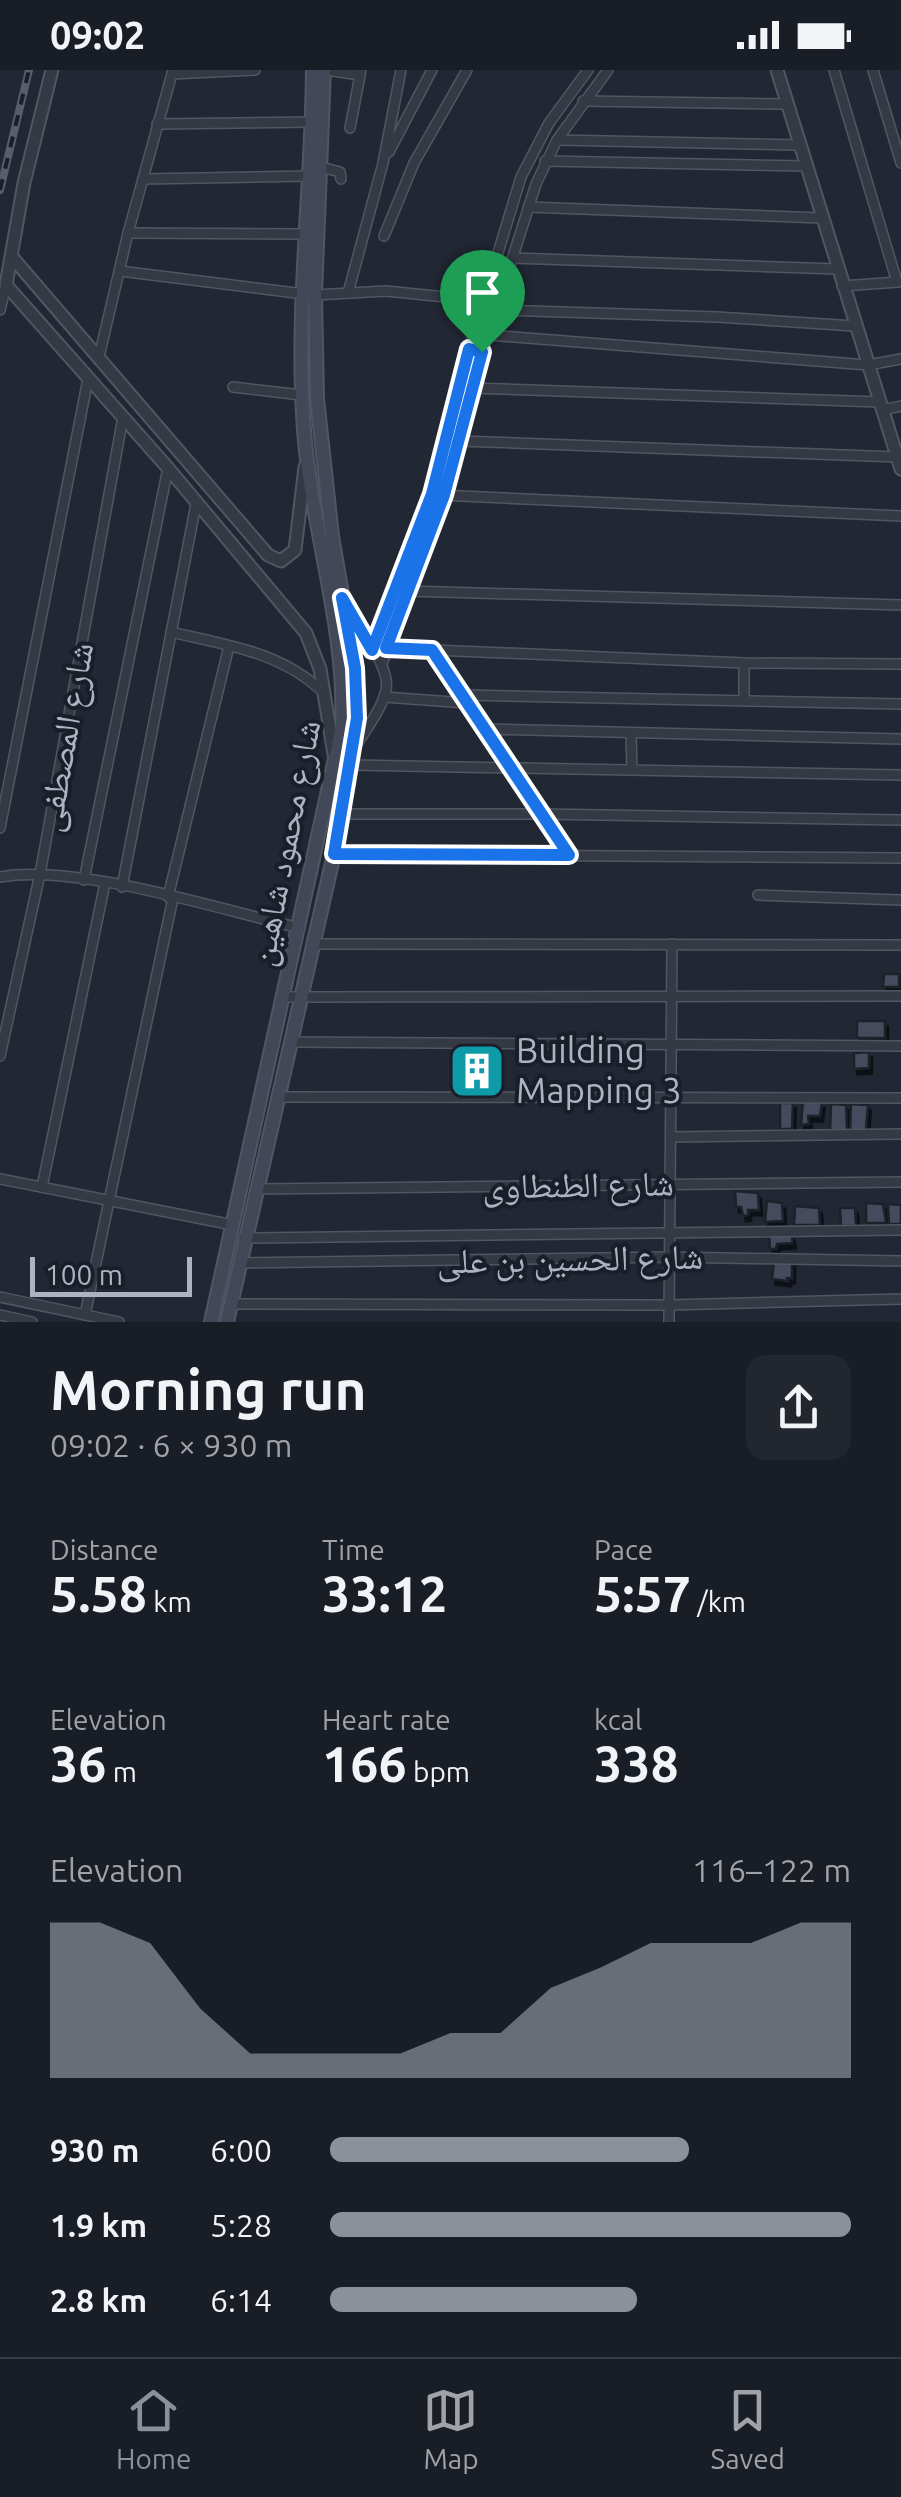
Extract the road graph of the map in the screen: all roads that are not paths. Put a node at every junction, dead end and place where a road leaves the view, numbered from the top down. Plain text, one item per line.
1 (52, 70) edge
2 (255, 70) edge
3 (313, 70) edge
4 (325, 70) edge
5 (401, 70) edge
6 (432, 70) edge
7 (466, 70) edge
8 (588, 70) edge
9 (608, 70) edge
10 (777, 70) edge
11 (834, 70) edge
12 (873, 70) edge
13 (173, 72) edge
14 (361, 72) edge
15 (583, 101) junction
16 (787, 104) junction
17 (313, 122) junction
18 (549, 123) junction
19 (157, 124) junction
20 (350, 128) dead end
21 (560, 136) junction
22 (799, 145) junction
23 (545, 161) junction
24 (383, 163) junction
25 (901, 163) edge
26 (806, 166) junction
27 (315, 172) junction
28 (340, 179) dead end
29 (143, 180) junction
30 (528, 207) junction
31 (822, 218) junction
32 (128, 233) junction
33 (306, 234) junction
34 (384, 236) dead end
35 (12, 256) junction
36 (512, 258) junction
37 (837, 269) junction
38 (120, 271) junction
39 (899, 282) edge
40 (6, 285) junction
41 (842, 286) junction
42 (348, 293) junction
43 (310, 295) junction
44 (485, 301) junction
45 (0, 310) edge
46 (496, 310) junction
47 (855, 326) junction
48 (488, 335) junction
49 (469, 349) junction
50 (482, 352) junction
51 (100, 357) junction
52 (901, 359) edge
53 (868, 365) junction
54 (88, 379) junction
55 (233, 387) dead end
56 (471, 388) junction
57 (302, 396) junction
58 (881, 406) junction
59 (901, 406) edge
60 (123, 417) junction
61 (458, 442) junction
62 (306, 458) junction
63 (899, 461) edge
64 (168, 468) junction
65 (432, 494) junction
66 (444, 495) junction
67 (196, 504) junction
68 (901, 516) edge
69 (408, 591) junction
70 (342, 598) junction
71 (901, 605) edge
72 (381, 626) junction
73 (392, 631) junction
74 (172, 632) junction
75 (229, 646) junction
76 (386, 648) junction
77 (372, 650) junction
78 (432, 650) junction
79 (744, 663) junction
80 (382, 664) junction
81 (901, 664) edge
82 (326, 695) junction
83 (384, 696) junction
84 (463, 699) junction
85 (744, 702) junction
86 (901, 704) edge
87 (484, 729) junction
88 (631, 734) junction
89 (901, 739) edge
90 (351, 759) junction
91 (336, 764) junction
92 (510, 768) junction
93 (632, 770) junction
94 (901, 775) edge
95 (341, 814) junction
96 (542, 814) junction
97 (901, 820) edge
98 (0, 828) edge
99 (334, 854) junction
100 (569, 855) junction
101 (901, 858) edge
102 (40, 874) junction
103 (0, 877) edge
104 (84, 880) junction
105 (104, 883) junction
106 (122, 886) junction
107 (758, 895) dead end
108 (170, 898) junction
109 (901, 900) edge
110 (300, 928) junction
111 (312, 944) junction
112 (672, 944) junction
113 (901, 945) edge
114 (672, 996) junction
115 (901, 996) edge
116 (284, 997) junction
117 (301, 997) junction
118 (292, 1042) junction
119 (671, 1045) junction
120 (901, 1046) edge
121 (0, 1056) edge
122 (280, 1097) junction
123 (671, 1098) junction
124 (901, 1098) edge
125 (901, 1134) edge
126 (671, 1137) junction
127 (0, 1179) edge
128 (901, 1182) edge
129 (670, 1184) junction
130 (42, 1188) junction
131 (256, 1189) junction
132 (108, 1200) junction
133 (233, 1225) junction
134 (901, 1230) edge
135 (670, 1232) junction
136 (244, 1238) junction
137 (670, 1257) junction
138 (901, 1261) edge
139 (239, 1264) junction
140 (0, 1297) edge
141 (901, 1299) edge
142 (230, 1304) junction
143 (670, 1306) junction
144 (0, 1314) edge
145 (85, 1315) junction
146 (32, 1322) edge
147 (119, 1322) edge
148 (212, 1322) edge
149 (227, 1322) edge
150 (669, 1322) edge

1 - 35 street
2 - 13 street
3 - 17 main road, شارع محمود شاهين
4 - 14 street
4 - 27 main road, شارع محمود شاهين
5 - 24 street
6 - 24 street
7 - 34 street
8 - 18 street
9 - 15 street
10 - 16 street
11 - 39 street
12 - 25 street
13 - 19 street
14 - 20 street
15 - 16 street
15 - 21 street
16 - 22 street
17 - 19 street
17 - 27 main road, شارع محمود شاهين
18 - 21 street
18 - 44 street
19 - 29 street
21 - 22 street
21 - 23 street
22 - 26 street
23 - 26 street
23 - 30 street
24 - 42 street
26 - 31 street
27 - 28 street
27 - 29 street
27 - 33 main road, شارع محمود شاهين
27 - 43 main road, شارع محمود شاهين
29 - 32 street
30 - 31 street
30 - 36 street
31 - 37 street
32 - 33 street
32 - 38 street
33 - 43 main road, شارع محمود شاهين
35 - 40 street
35 - 51 street
36 - 37 street
36 - 46 street
37 - 41 street
38 - 43 street
38 - 51 street
39 - 41 street
40 - 45 street
40 - 54 street
41 - 47 street
42 - 43 street
42 - 44 street
43 - 57 main road, شارع محمود شاهين
43 - 70 main road, شارع محمود شاهين
44 - 49 street
46 - 47 street
46 - 48 street
47 - 53 street
48 - 50 street
48 - 53 street
49 - 50 street
49 - 65 street
50 - 56 street
51 - 62 street
52 - 53 street
53 - 58 street
54 - 60 street
54 - 98 street
55 - 57 street
56 - 58 street
56 - 61 street
57 - 62 main road, شارع محمود شاهين
58 - 59 street
58 - 63 street
60 - 64 street
60 - 102 street, شارع المصطفى
61 - 63 street
61 - 66 street
62 - 91 main road, شارع محمود شاهين
64 - 67 street
64 - 104 street
65 - 66 street
65 - 72 street
66 - 68 street
66 - 69 street
67 - 74 street
67 - 82 street
69 - 71 street
69 - 73 street
70 - 77 street
70 - 90 main road, شارع محمود شاهين
72 - 73 street
72 - 77 street
73 - 76 street
74 - 75 street
74 - 106 street
75 - 82 street
75 - 108 street
76 - 78 street
76 - 80 street
77 - 80 street
78 - 79 street
78 - 84 street
79 - 81 street
79 - 85 street
80 - 83 street
82 - 91 street
83 - 84 street
83 - 90 street
84 - 85 street
84 - 87 street
85 - 86 street
87 - 88 street
87 - 92 street
88 - 89 street
88 - 93 street
90 - 92 street
90 - 95 main road, شارع محمود شاهين
91 - 110 main road, شارع محمود شاهين
92 - 93 street
92 - 96 street
93 - 94 street
95 - 96 street
95 - 99 main road, شارع محمود شاهين
96 - 97 street
96 - 100 street
99 - 100 street
99 - 111 main road, شارع محمود شاهين
100 - 101 street
102 - 103 street
102 - 104 street
102 - 121 street, شارع المصطفى
104 - 105 street
105 - 106 street
105 - 130 street
106 - 108 street
107 - 109 street
108 - 110 street
108 - 132 street
110 - 116 main road, شارع محمود شاهين
111 - 112 street
111 - 117 main road, شارع محمود شاهين
112 - 113 street
112 - 114 street
114 - 115 street
114 - 117 street
114 - 119 street
116 - 117 street
116 - 133 main road, شارع محمود شاهين
117 - 118 main road, شارع محمود شاهين
118 - 119 street
118 - 122 main road, شارع محمود شاهين
119 - 120 street
119 - 123 street
122 - 123 street
122 - 131 main road, شارع محمود شاهين
123 - 124 street
123 - 126 street
125 - 126 street
126 - 129 street
127 - 130 street
128 - 129 street, شارع الطنطاوى
129 - 131 street, شارع الطنطاوى
129 - 135 street
130 - 132 street
131 - 136 main road, شارع محمود شاهين
132 - 133 street
132 - 145 street
133 - 148 main road, شارع محمود شاهين
134 - 135 street
135 - 136 street
135 - 137 street
136 - 139 main road, شارع محمود شاهين
137 - 138 street, شارع الحسين بن على
137 - 139 street, شارع الحسين بن على
137 - 143 street
139 - 142 main road, شارع محمود شاهين
140 - 145 street
141 - 143 street
142 - 143 street
142 - 149 main road, شارع محمود شاهين
143 - 150 street
144 - 146 street
145 - 147 street

